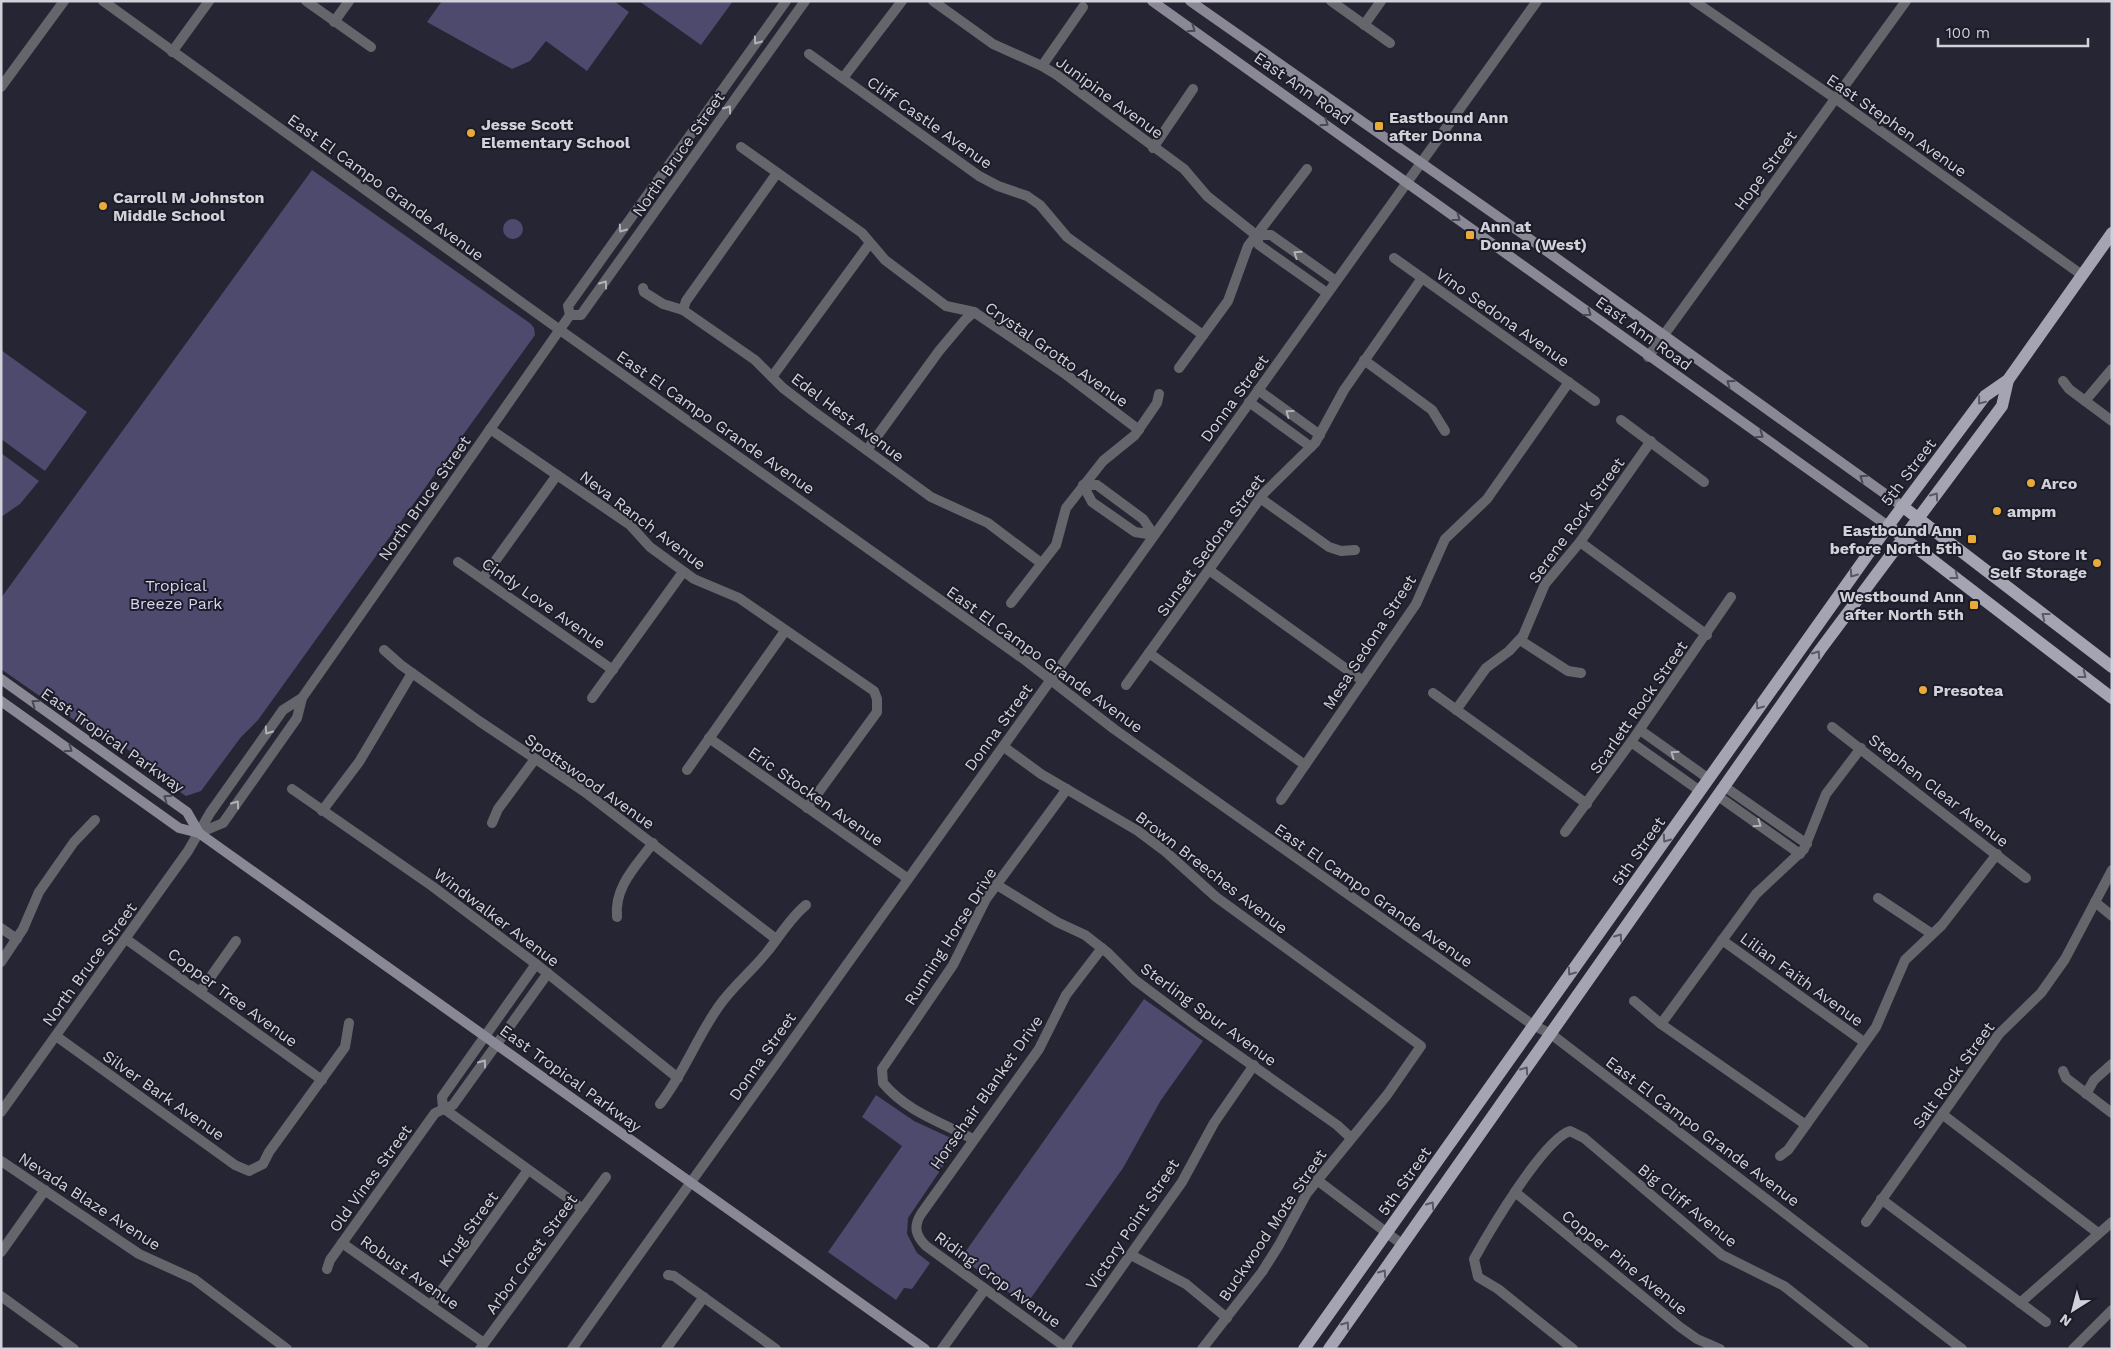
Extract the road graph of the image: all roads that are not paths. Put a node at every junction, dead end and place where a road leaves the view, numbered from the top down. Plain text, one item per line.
1 (64, 1) edge
2 (103, 1) edge
3 (209, 1) edge
4 (306, 1) edge
5 (349, 1) edge
6 (786, 1) edge
7 (805, 1) edge
8 (902, 1) edge
9 (933, 1) edge
10 (1152, 1) edge
11 (1190, 1) edge
12 (1331, 1) edge
13 (1381, 1) edge
14 (1537, 1) edge
15 (1694, 1) edge
16 (1906, 1) edge
17 (1083, 8) dead end
18 (334, 22) junction
19 (1364, 25) junction
20 (1390, 43) dead end
21 (371, 46) dead end
22 (172, 52) junction
23 (809, 54) dead end
24 (1042, 66) junction
25 (843, 78) junction
26 (1, 87) edge
27 (1193, 89) dead end
28 (1836, 99) junction
29 (741, 147) dead end
30 (1153, 148) junction
31 (1421, 162) junction
32 (1307, 169) dead end
33 (777, 173) junction
34 (1407, 182) junction
35 (2112, 233) edge
36 (1256, 235) junction
37 (870, 243) junction
38 (1394, 258) dead end
39 (2082, 275) junction
40 (1422, 278) junction
41 (1336, 281) junction
42 (644, 288) dead end
43 (1327, 293) junction
44 (683, 310) junction
45 (974, 312) junction
46 (570, 315) junction
47 (560, 330) junction
48 (1203, 335) junction
49 (1664, 335) junction
50 (1648, 357) junction
51 (1364, 360) junction
52 (1179, 368) dead end
53 (2112, 369) edge
54 (772, 377) junction
55 (2008, 380) junction
56 (2063, 381) dead end
57 (1569, 382) junction
58 (1258, 390) junction
59 (1159, 394) dead end
60 (1595, 401) dead end
61 (2085, 401) junction
62 (1249, 402) junction
63 (1621, 420) dead end
64 (2112, 421) edge
65 (490, 429) junction
66 (1139, 430) junction
67 (1445, 431) dead end
68 (1320, 435) junction
69 (1651, 442) junction
70 (1311, 447) junction
71 (867, 450) junction
72 (557, 475) junction
73 (1704, 482) dead end
74 (1083, 485) junction
75 (1260, 498) junction
76 (1902, 506) junction
77 (1919, 518) junction
78 (1888, 526) junction
79 (1154, 536) junction
80 (1905, 537) junction
81 (1580, 542) junction
82 (1355, 550) dead end
83 (458, 562) dead end
84 (1042, 564) junction
85 (1209, 570) junction
86 (683, 572) junction
87 (483, 578) junction
88 (1731, 597) dead end
89 (1011, 603) dead end
90 (785, 631) junction
91 (1707, 635) junction
92 (1520, 640) junction
93 (384, 650) dead end
94 (1149, 653) junction
95 (2112, 667) edge
96 (613, 670) junction
97 (412, 673) junction
98 (1581, 673) dead end
99 (1, 679) edge
100 (1051, 680) junction
101 (1363, 681) junction
102 (1126, 685) dead end
103 (1433, 693) dead end
104 (302, 698) junction
105 (592, 698) dead end
106 (2112, 698) edge
107 (1, 701) edge
108 (1456, 710) junction
109 (1832, 728) dead end
110 (1743, 729) junction
111 (1640, 730) junction
112 (709, 738) junction
113 (1631, 742) junction
114 (1004, 746) junction
115 (1861, 748) junction
116 (534, 759) junction
117 (1305, 765) junction
118 (687, 770) dead end
119 (1709, 779) junction
120 (292, 789) dead end
121 (1067, 790) junction
122 (1700, 790) junction
123 (1721, 792) junction
124 (1281, 800) dead end
125 (1587, 804) junction
126 (808, 808) junction
127 (322, 810) junction
128 (95, 820) dead end
129 (492, 824) dead end
130 (1565, 832) dead end
131 (199, 833) junction
132 (1686, 842) junction
133 (652, 843) junction
134 (1807, 844) junction
135 (1800, 854) junction
136 (1997, 854) junction
137 (2112, 870) edge
138 (906, 878) junction
139 (2026, 878) dead end
140 (997, 885) junction
141 (1878, 898) dead end
142 (2095, 902) junction
143 (806, 905) dead end
144 (2112, 916) edge
145 (617, 917) dead end
146 (1, 928) edge
147 (1932, 934) junction
148 (17, 939) junction
149 (126, 939) junction
150 (776, 939) junction
151 (1722, 940) junction
152 (236, 941) dead end
153 (1102, 948) junction
154 (1, 962) edge
155 (536, 964) junction
156 (548, 973) junction
157 (200, 992) junction
158 (1634, 1001) dead end
159 (349, 1023) dead end
160 (1661, 1024) junction
161 (1533, 1025) junction
162 (1551, 1034) junction
163 (56, 1036) junction
164 (486, 1036) junction
165 (1864, 1042) junction
166 (498, 1044) junction
167 (1421, 1046) joint
168 (2112, 1064) edge
169 (1254, 1066) junction
170 (2064, 1071) dead end
171 (678, 1078) junction
172 (322, 1080) junction
173 (2086, 1094) junction
174 (660, 1104) dead end
175 (442, 1108) junction
176 (1, 1112) edge
177 (2112, 1113) edge
178 (1942, 1114) junction
179 (1806, 1125) junction
180 (1351, 1138) junction
181 (973, 1140) junction
182 (1780, 1156) dead end
183 (1, 1161) edge
184 (528, 1170) junction
185 (606, 1177) dead end
186 (1317, 1180) junction
187 (690, 1182) junction
188 (45, 1190) junction
189 (1515, 1192) junction
190 (1881, 1199) junction
191 (583, 1208) junction
192 (1866, 1222) dead end
193 (2112, 1222) edge
194 (916, 1230) joint
195 (1387, 1233) junction
196 (2098, 1233) junction
197 (342, 1243) junction
198 (1403, 1245) junction
199 (1, 1252) edge
200 (1131, 1255) junction
201 (327, 1269) dead end
202 (668, 1275) dead end
203 (986, 1289) junction
204 (1, 1296) edge
205 (704, 1297) junction
206 (2020, 1303) junction
207 (431, 1305) junction
208 (2112, 1310) edge
209 (1227, 1318) junction
210 (2046, 1322) dead end
211 (482, 1346) edge
212 (1067, 1348) edge
213 (74, 1349) edge
214 (287, 1349) edge
215 (572, 1349) edge
216 (666, 1349) edge
217 (776, 1349) edge
218 (925, 1349) edge
219 (942, 1349) edge
220 (1202, 1349) edge
221 (1304, 1349) edge
222 (1330, 1349) edge
223 (1574, 1349) edge
224 (1720, 1349) edge
225 (1864, 1349) edge
226 (1962, 1349) edge
227 (2073, 1349) edge

1 - 26 street
2 - 22 street, East El Campo Grande Avenue
3 - 22 street
4 - 18 street
5 - 18 street
6 -> 46 street, North Bruce Street
46 -> 7 street, North Bruce Street
8 - 25 street
9 - 24 street, Junipine Avenue
10 -> 34 main road, East Ann Road
11 - 31 main road, East Ann Road
12 - 19 street
13 - 19 street
14 - 31 street, Donna Street
15 - 28 street, East Stephen Avenue
16 - 28 street, Hope Street
17 - 24 street
18 - 21 street
19 - 20 street
22 - 47 street, East El Campo Grande Avenue
23 - 25 street, Cliff Castle Avenue
24 - 30 street, Junipine Avenue
25 - 48 street, Cliff Castle Avenue
27 - 30 street
28 - 39 street, East Stephen Avenue
28 - 49 street, Hope Street
29 - 33 street, Crystal Grotto Avenue
30 - 36 street, Junipine Avenue
31 - 34 street, Donna Street
31 - 49 main road, East Ann Road
32 - 36 street
33 - 37 street, Crystal Grotto Avenue
33 - 44 street
34 - 41 street, Donna Street
34 -> 50 main road, East Ann Road
35 - 39 main road, 5th Street
41 -> 36 street, Junipine Avenue
36 - 43 street, Junipine Avenue
36 - 48 street
37 - 45 street, Crystal Grotto Avenue
37 - 54 street
38 - 40 street, Vino Sedona Avenue
39 - 55 main road, 5th Street
40 - 51 street, Sunset Sedona Street
40 - 57 street, Vino Sedona Avenue
41 - 43 street, Donna Street
42 - 44 street, Edel Hest Avenue
43 - 58 street, Donna Street
44 - 54 street, Edel Hest Avenue
45 - 66 street, Crystal Grotto Avenue
45 - 71 street
46 - 47 street, North Bruce Street
47 - 65 street, North Bruce Street
47 - 100 street, East El Campo Grande Avenue
48 - 52 street
49 - 50 street, Hope Street
76 -> 49 main road, East Ann Road
50 -> 78 main road, East Ann Road
51 - 67 street
51 - 68 street, Sunset Sedona Street
53 - 61 street
54 - 71 street, Edel Hest Avenue
55 -> 76 main road, 5th Street
77 -> 55 main road, 5th Street
56 - 61 street
57 - 60 street, Vino Sedona Avenue
57 - 101 street, Mesa Sedona Street
58 - 62 street, Donna Street
68 -> 58 street
59 - 66 street
61 - 64 street
62 - 70 street
62 - 79 street, Donna Street
63 - 69 street
65 - 72 street, Neva Ranch Avenue
65 - 104 street, North Bruce Street
66 - 74 street
68 - 70 street, Sunset Sedona Street
69 - 73 street
69 - 81 street, Serene Rock Street
70 - 75 street, Sunset Sedona Street
71 - 84 street, Edel Hest Avenue
72 - 86 street, Neva Ranch Avenue
72 - 87 street
74 - 79 street
74 - 79 street
74 - 84 street
75 - 82 street
75 - 85 street, Sunset Sedona Street
76 - 77 main road, East Ann Road
76 - 78 main road, 5th Street
77 - 80 main road, 5th Street
95 -> 77 main road, East Ann Road
78 - 80 main road, East Ann Road
78 -> 110 main road, 5th Street
79 - 100 street, Donna Street
80 -> 106 main road, East Ann Road
123 -> 80 main road, 5th Street
81 - 91 street
81 - 92 street, Serene Rock Street
83 - 87 street, Cindy Love Avenue
84 - 89 street
85 - 94 street, Sunset Sedona Street
85 - 101 street
86 - 90 street, Neva Ranch Avenue
86 - 96 street
87 - 96 street, Cindy Love Avenue
88 - 91 street, Scarlett Rock Street
90 - 112 street
90 - 126 street, Neva Ranch Avenue
91 - 111 street, Scarlett Rock Street
92 - 98 street
92 - 108 street, Serene Rock Street
93 - 97 street, Spottswood Avenue
94 - 102 street, Sunset Sedona Street
94 - 117 street
96 - 105 street
97 - 116 street, Spottswood Avenue
97 - 127 street
131 -> 99 main road, East Tropical Parkway
100 - 114 street, Donna Street
100 - 161 street, East El Campo Grande Avenue
101 - 117 street, Mesa Sedona Street
103 - 108 street
104 -> 131 street, North Bruce Street
131 -> 104 street, North Bruce Street
107 -> 131 main road, East Tropical Parkway
108 - 125 street
109 - 115 street, Stephen Clear Avenue
110 - 119 main road, 5th Street
110 - 123 main road
111 - 113 street, Scarlett Rock Street
119 -> 111 street
112 - 118 street
112 - 126 street, Eric Stocken Avenue
113 - 122 street
113 - 125 street, Scarlett Rock Street
114 - 121 street, Brown Breeches Avenue
114 - 138 street, Donna Street
115 - 134 street
115 - 136 street, Stephen Clear Avenue
116 - 129 street
116 - 133 street, Spottswood Avenue
117 - 124 street, Mesa Sedona Street
119 - 122 main road, 5th Street
119 - 132 main road
120 - 127 street, Windwalker Avenue
121 - 140 street, Running Horse Drive
121 - 167 street, Brown Breeches Avenue
122 -> 161 main road, 5th Street
123 - 132 main road, 5th Street
123 - 134 street
123 -> 135 street
125 - 130 street, Scarlett Rock Street
126 - 138 street, Eric Stocken Avenue
127 - 155 street, Windwalker Avenue
128 - 148 street
131 - 149 street, North Bruce Street
131 - 164 main road, East Tropical Parkway
162 -> 132 main road, 5th Street
133 - 145 street
133 - 150 street, Spottswood Avenue
134 - 135 street
135 - 151 street
136 - 139 street, Stephen Clear Avenue
136 - 147 street
137 - 142 street, Salt Rock Street
138 - 187 street, Donna Street
140 - 153 street, Sterling Spur Avenue
140 - 181 street, Running Horse Drive
141 - 147 street
142 - 144 street
142 - 178 street, Salt Rock Street
143 - 150 street
146 - 148 street
147 - 165 street
148 - 154 street
149 - 157 street, Copper Tree Avenue
149 - 163 street, North Bruce Street
150 - 171 street
151 - 160 street
151 - 165 street, Lilian Faith Avenue
152 - 157 street
153 - 169 street, Sterling Spur Avenue
153 - 181 street, Horsehair Blanket Drive
155 - 156 street, Windwalker Avenue
155 - 164 street, Old Vines Street
156 - 166 street, Old Vines Street
156 - 171 street, Windwalker Avenue
157 - 172 street, Copper Tree Avenue
158 - 160 street
159 - 172 street
160 - 179 street
161 - 162 street, East El Campo Grande Avenue
161 - 195 main road, 5th Street
198 -> 162 main road, 5th Street
162 - 226 street, East El Campo Grande Avenue
163 - 172 street, Silver Bark Avenue
163 - 176 street, North Bruce Street
164 - 166 main road, East Tropical Parkway
164 - 175 street, Old Vines Street
165 - 179 street
175 -> 166 street, Old Vines Street
166 - 187 main road, East Tropical Parkway
167 - 180 street, Buckwood Mote Street
168 - 173 street
169 - 180 street, Sterling Spur Avenue
169 - 200 street, Victory Point Street
170 - 173 street
171 - 174 street
173 - 177 street
175 - 184 street
175 - 197 street, Old Vines Street
178 - 190 street, Salt Rock Street
178 - 196 street
179 - 182 street
180 - 186 street, Buckwood Mote Street
181 - 194 street, Horsehair Blanket Drive
183 - 188 street, Nevada Blaze Avenue
184 - 191 street
184 - 207 street, Krug Street
185 - 191 street, Arbor Crest Street
186 - 195 street
186 - 209 street, Buckwood Mote Street
187 - 215 street, Donna Street
187 - 218 main road, East Tropical Parkway
188 - 199 street
188 - 214 street, Nevada Blaze Avenue
189 - 223 street
189 - 224 street, Copper Pine Avenue
189 - 225 street, Big Cliff Avenue
190 - 192 street, Salt Rock Street
190 - 206 street
191 - 211 street, Arbor Crest Street
193 - 196 street
194 - 203 street, Riding Crop Avenue
195 - 198 street
195 - 221 main road, 5th Street
196 - 206 street
197 - 201 street, Old Vines Street
197 - 207 street, Robust Avenue
222 -> 198 main road, 5th Street
200 - 209 street
200 - 212 street, Victory Point Street
202 - 205 street
203 - 212 street, Riding Crop Avenue
203 - 219 street
204 - 213 street
205 - 216 street
205 - 217 street
206 - 210 street
207 - 211 street, Robust Avenue
208 - 227 street
209 - 220 street, Buckwood Mote Street

